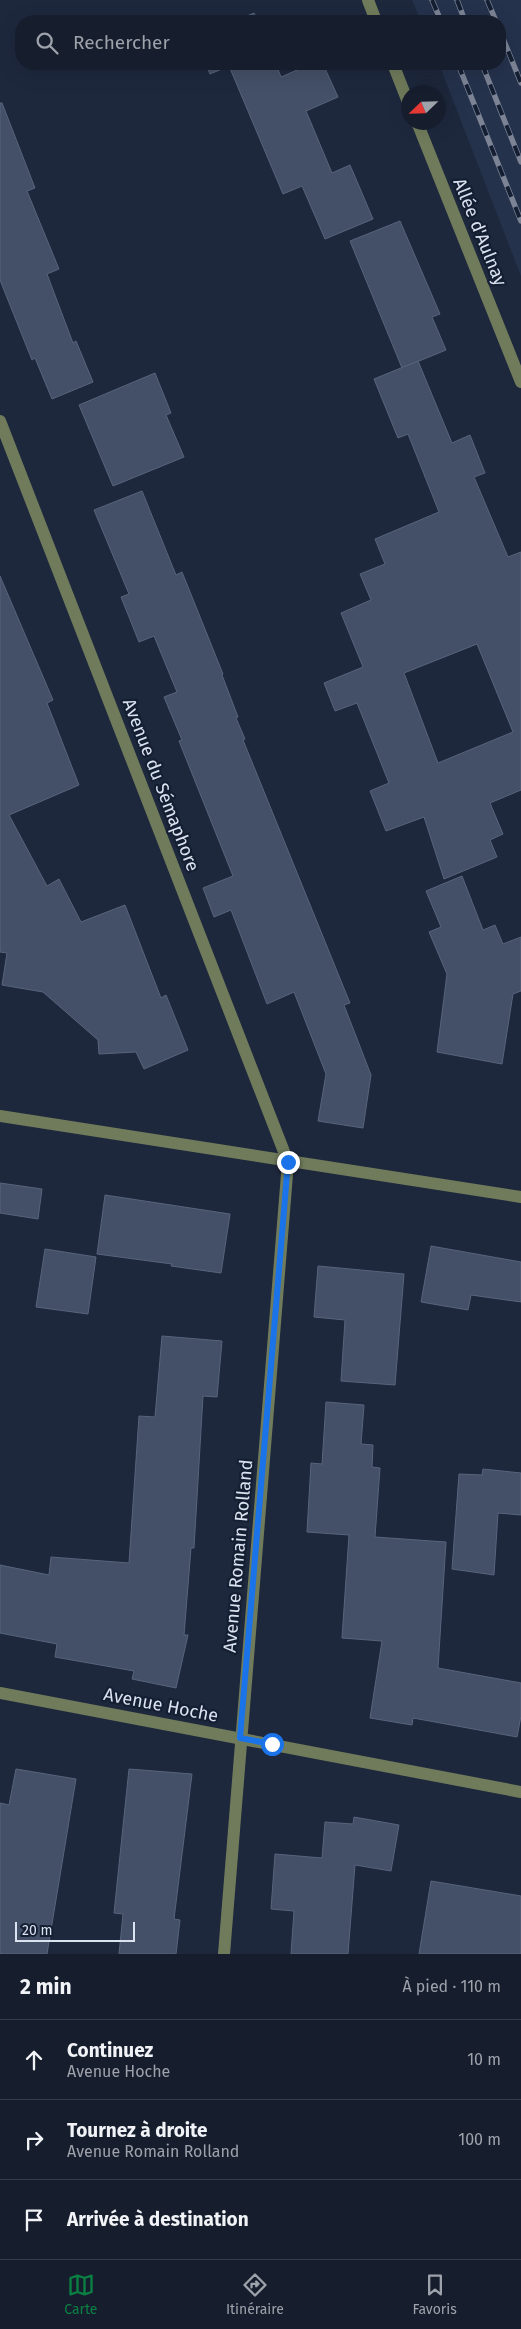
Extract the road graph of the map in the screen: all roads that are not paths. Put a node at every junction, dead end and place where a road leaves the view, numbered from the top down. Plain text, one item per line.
1 (368, 0) edge
2 (374, 15) edge
3 (395, 70) edge
4 (401, 85) edge
5 (420, 130) edge
6 (521, 382) edge
7 (0, 421) edge
8 (0, 1116) edge
9 (288, 1162) junction
10 (521, 1197) edge
11 (0, 1693) edge
12 (240, 1738) junction
13 (521, 1792) edge
14 (224, 1954) edge

1 - 2 street
3 - 4 street
5 - 6 street, Allée d'Aulnay
7 - 9 street, Avenue du Sémaphore
8 - 9 street
9 - 10 street
9 - 12 street, Avenue Romain Rolland
11 - 12 street, Avenue Hoche
12 - 13 street, Avenue Hoche
12 - 14 street, Avenue Romain Rolland

